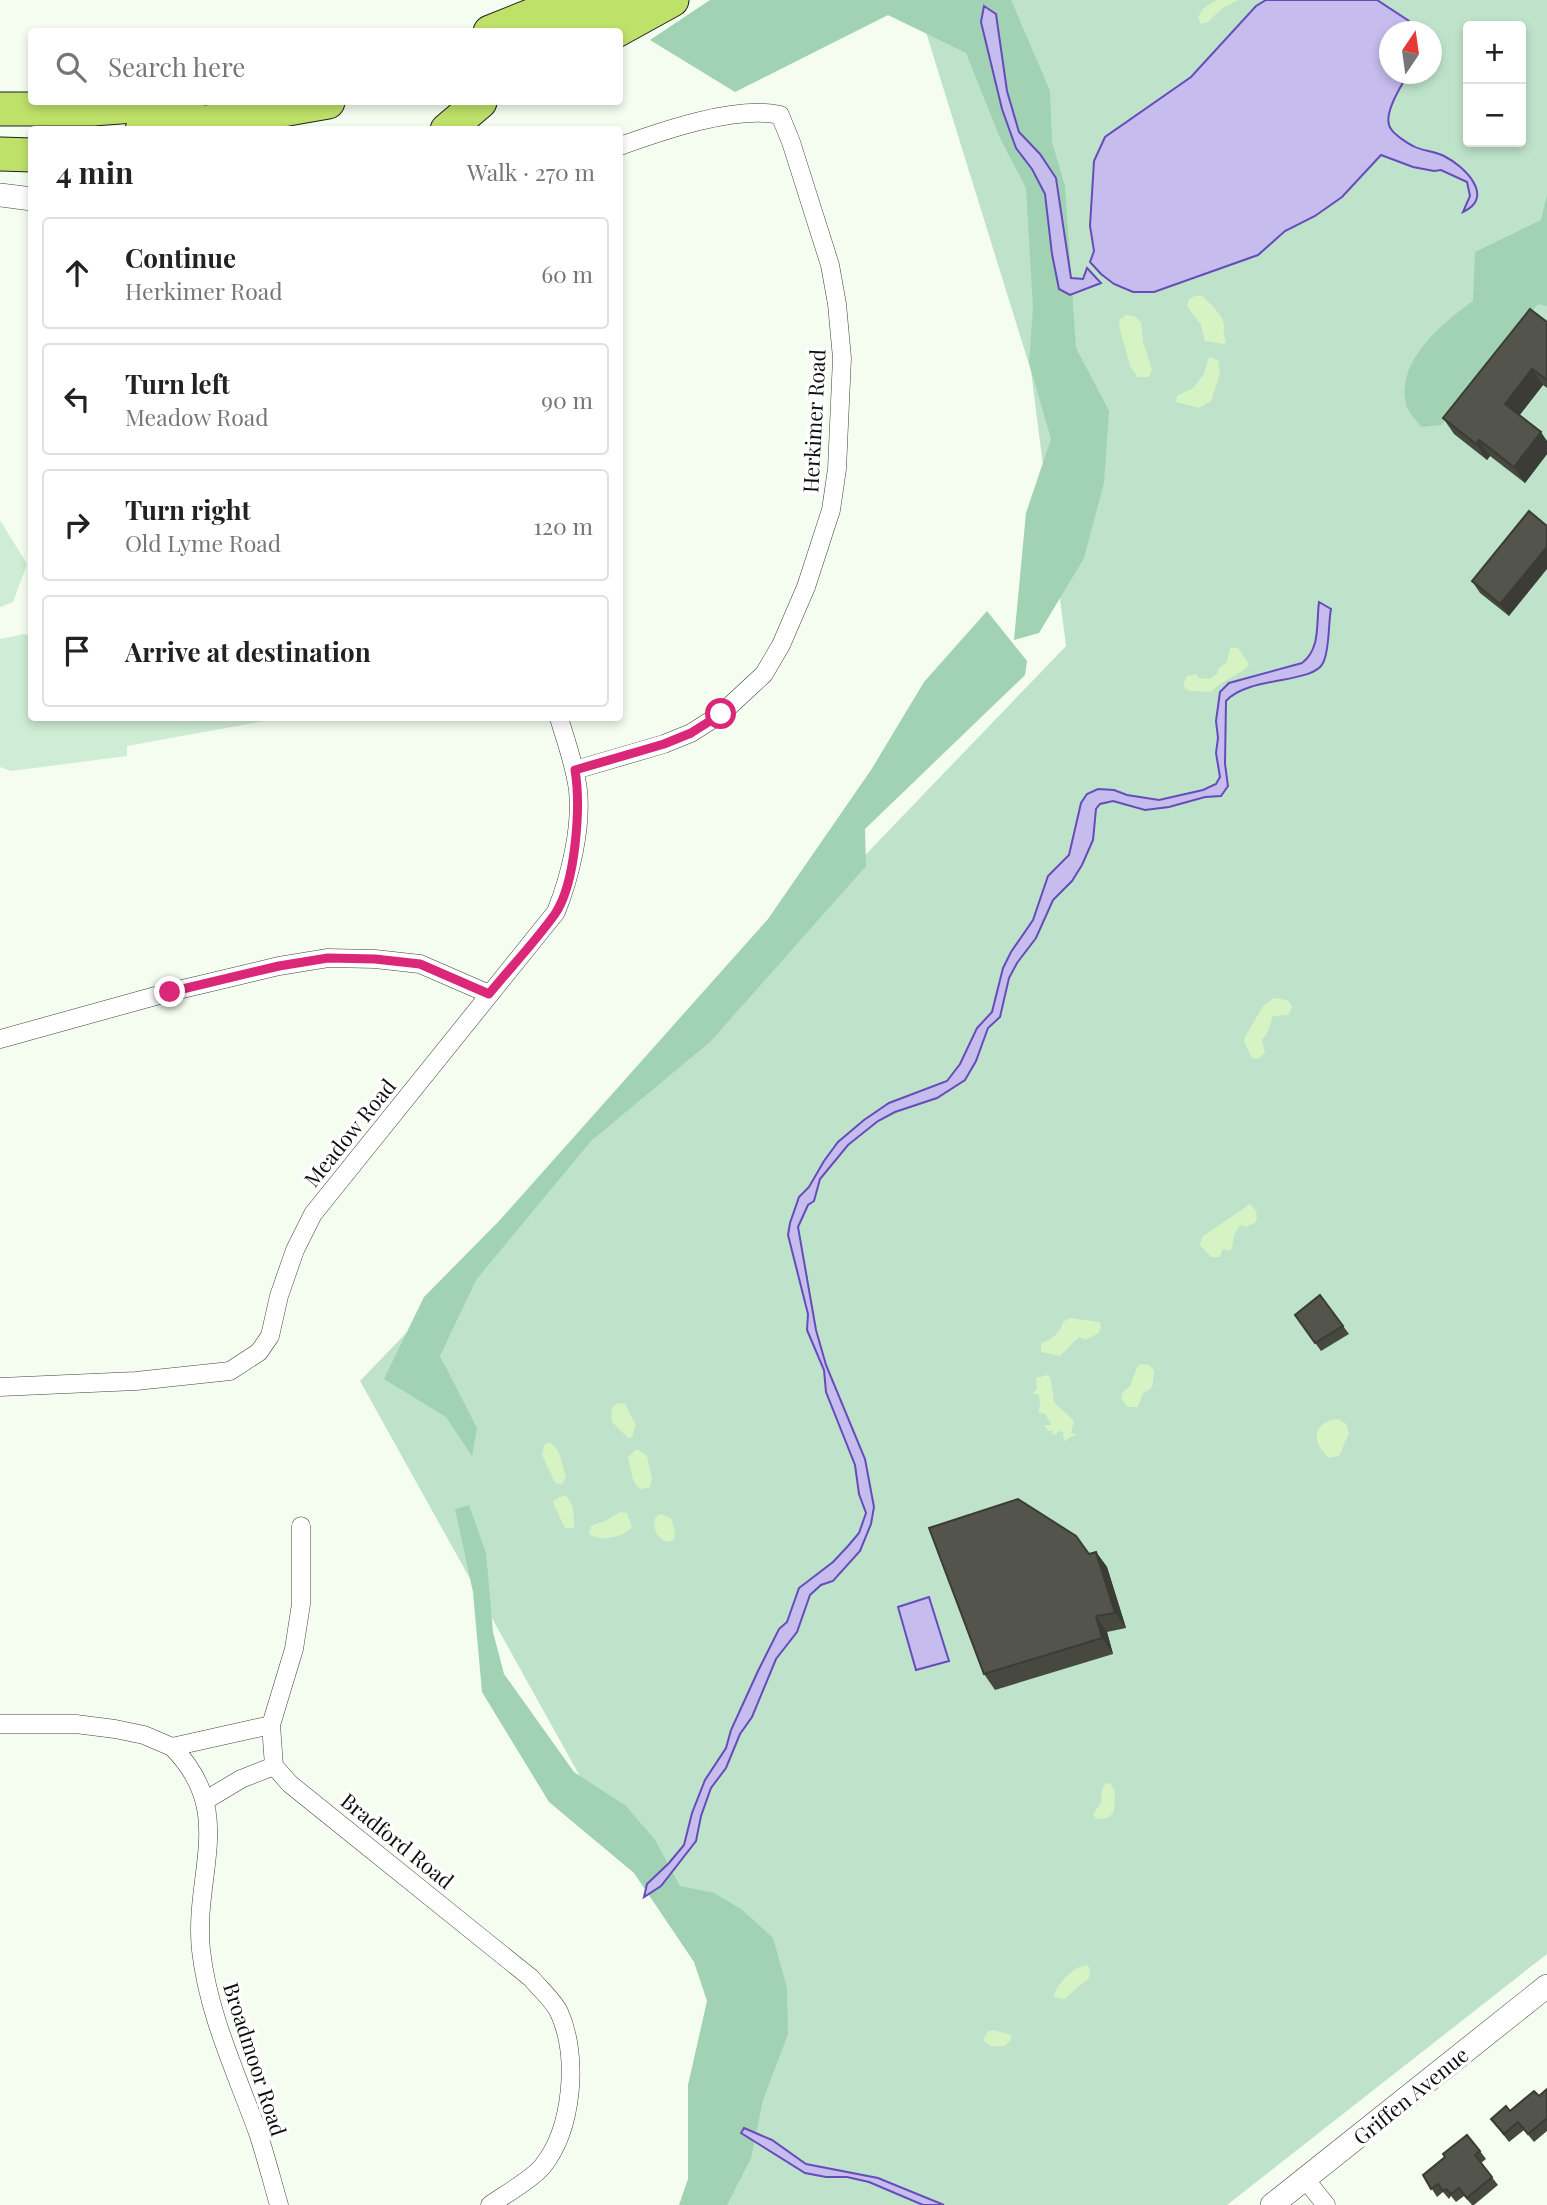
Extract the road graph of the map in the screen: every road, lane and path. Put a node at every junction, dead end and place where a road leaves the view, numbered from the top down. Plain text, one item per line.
1 (570, 0) edge
2 (627, 0) edge
3 (672, 0) edge
4 (500, 28) edge
5 (563, 28) edge
6 (621, 28) edge
7 (147, 105) edge
8 (311, 105) edge
9 (476, 105) edge
10 (0, 109) edge
11 (174, 126) edge
12 (452, 126) edge
13 (0, 132) edge
14 (28, 133) edge
15 (623, 145) edge
16 (0, 154) edge
17 (28, 155) edge
18 (0, 195) edge
19 (28, 198) edge
20 (560, 721) edge
21 (575, 770) junction
22 (489, 994) junction
23 (0, 1039) edge
24 (0, 1387) edge
25 (301, 1526) dead end
26 (0, 1724) edge
27 (271, 1725) junction
28 (172, 1747) junction
29 (274, 1766) junction
30 (206, 1800) junction
31 (1547, 1986) edge
32 (1304, 2179) junction
33 (279, 2205) edge
34 (489, 2205) edge
35 (1272, 2205) edge
36 (1326, 2205) edge

1 - 4 highway
2 - 5 highway
3 - 6 highway
7 - 10 highway
8 - 11 highway
9 - 12 highway
13 - 14 highway
15 - 21 street, Herkimer Road
16 - 17 highway
18 - 19 street
20 - 21 street, Meadow Road
21 - 22 street, Meadow Road
22 - 23 street
22 - 24 street, Meadow Road
25 - 27 street
26 - 28 street
27 - 28 street
27 - 29 street
28 - 30 street, Broadmoor Road
29 - 30 street
29 - 34 street, Bradford Road
30 - 33 street, Broadmoor Road
31 - 32 street, Griffen Avenue
32 - 35 street, Griffen Avenue
32 - 36 street

